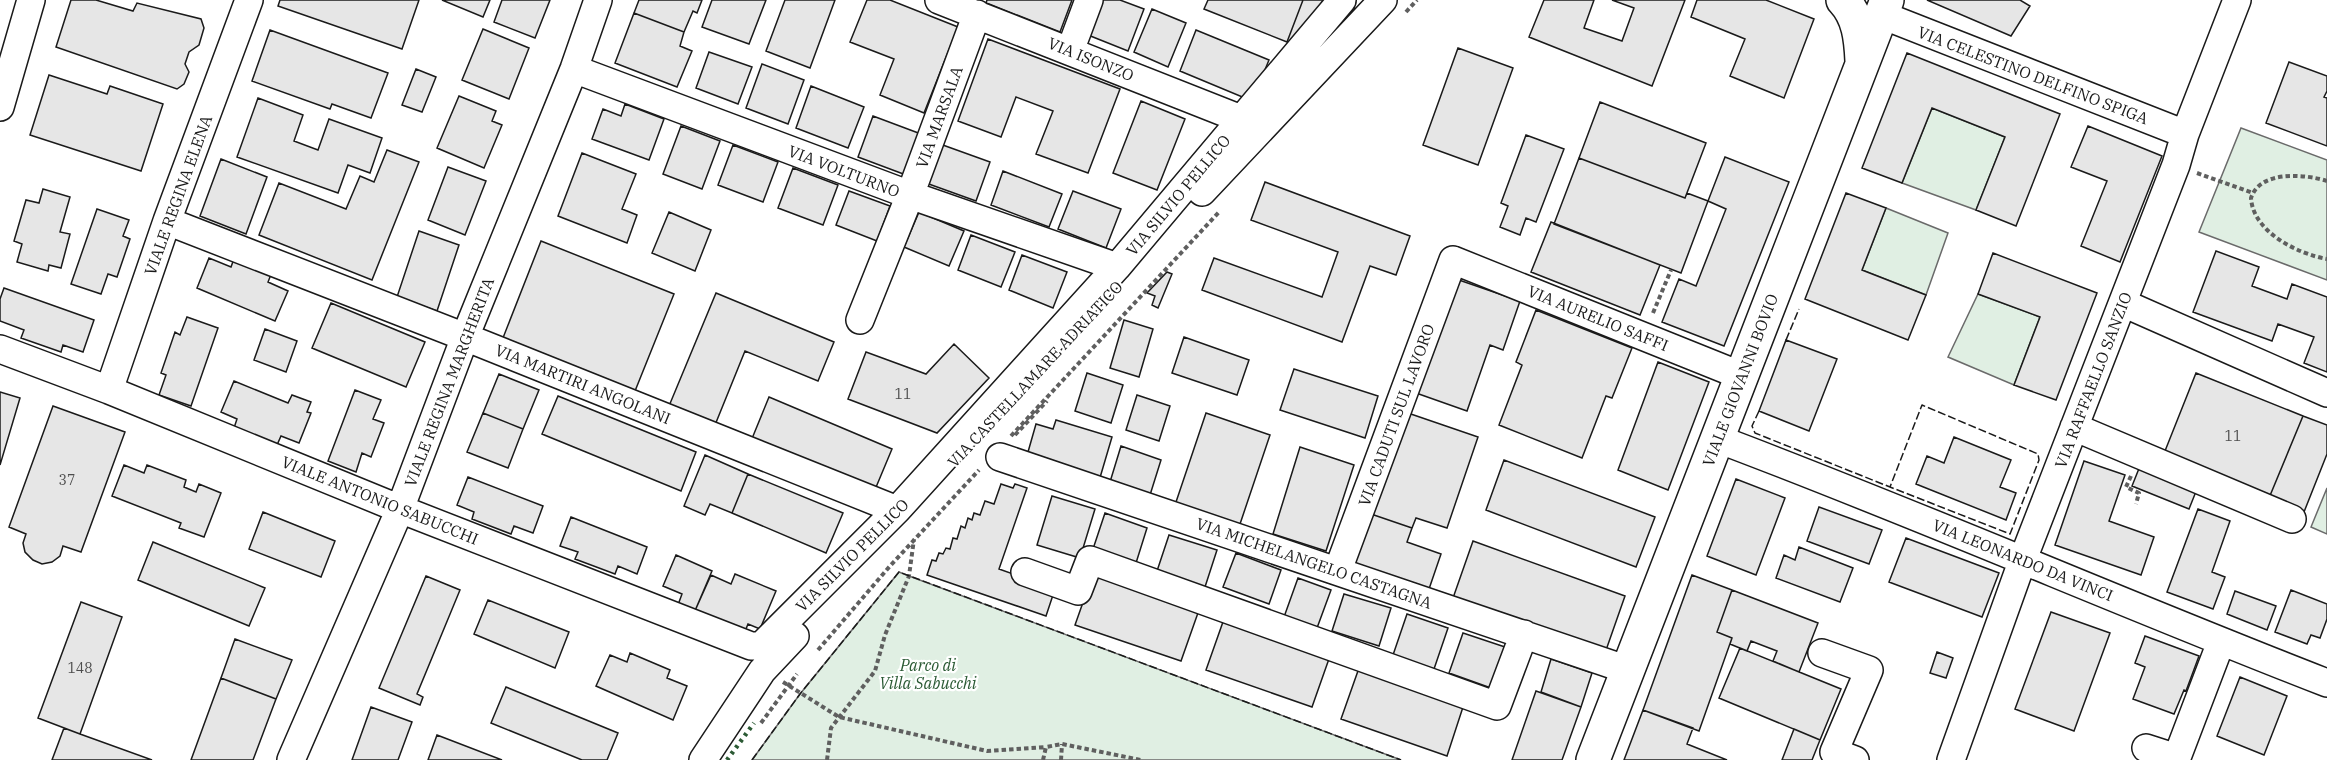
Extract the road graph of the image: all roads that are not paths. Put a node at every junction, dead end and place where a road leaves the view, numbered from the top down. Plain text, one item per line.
1 (31, 0) edge
2 (249, 0) edge
3 (598, 0) edge
4 (939, 0) edge
5 (1089, 0) edge
6 (1342, 0) edge
7 (1383, 0) edge
8 (2237, 0) edge
9 (1867, 8) edge
10 (976, 14) junction
11 (1070, 51) junction
12 (574, 69) junction
13 (0, 107) edge
14 (1241, 119) junction
15 (2185, 134) junction
16 (910, 195) junction
17 (167, 221) junction
18 (1454, 260) joint
19 (1117, 267) junction
20 (2123, 303) junction
21 (860, 320) dead end
22 (465, 337) junction
23 (0, 349) edge
24 (1742, 376) junction
25 (109, 390) junction
26 (2327, 393) edge
27 (2074, 427) junction
28 (1718, 439) junction
29 (1002, 449) road end
30 (400, 509) junction
31 (897, 510) junction
32 (2292, 519) dead end
33 (2023, 559) junction
34 (1338, 570) junction
35 (1025, 572) dead end
36 (1524, 634) junction
37 (2221, 642) junction
38 (761, 646) joint
39 (1822, 653) dead end
40 (1628, 670) junction
41 (2327, 683) edge
42 (2146, 748) dead end
43 (2176, 759) edge
44 (291, 760) edge
45 (703, 760) edge
46 (1593, 760) edge
47 (1855, 760) edge
48 (1951, 760) edge

1 - 13 street
2 - 17 street, VIALE REGINA ELENA
3 - 12 street, VIALE REGINA MARGHERITA
4 - 10 street, VIA ISONZO
5 - 11 street
6 - 14 street, VIA SILVIO PELLICO
7 - 45 street, VIA CASTELLAMARE ADRIATICO
8 - 15 street, VIA RAFFAELLO SANZIO
9 - 15 street, VIA CELESTINO DELFINO SPIGA
9 - 24 main road, VIALE GIOVANNI BOVIO
10 - 11 street, VIA ISONZO
10 - 16 street, VIA MARSALA
11 - 14 street, VIA ISONZO
12 - 16 street, VIA VOLTURNO
12 - 22 street, VIALE REGINA MARGHERITA
14 - 19 street, VIA SILVIO PELLICO
15 - 20 street, VIA RAFFAELLO SANZIO
16 - 19 street, VIA VOLTURNO
16 - 21 street, VIA MARSALA
17 - 22 street, VIA MARTIRI ANGOLANI
17 - 25 street, VIALE REGINA ELENA
18 - 24 street, VIA AURELIO SAFFI
18 - 34 street, VIA CADUTI SUL LAVORO
19 - 31 street, VIA SILVIO PELLICO
20 - 26 street
20 - 27 street, VIA RAFFAELLO SANZIO
22 - 30 street, VIALE REGINA MARGHERITA
22 - 31 street, VIA MARTIRI ANGOLANI
23 - 25 street, VIALE ANTONIO SABUCCHI
24 - 28 main road, VIALE GIOVANNI BOVIO
25 - 30 street, VIALE ANTONIO SABUCCHI
27 - 32 street
27 - 33 street, VIA RAFFAELLO SANZIO
28 - 33 street, VIA LEONARDO DA VINCI
28 - 40 main road, VIALE GIOVANNI BOVIO
29 - 34 street, VIA MICHELANGELO CASTAGNA
30 - 38 street, VIALE ANTONIO SABUCCHI
30 - 44 street, VIALE REGINA MARGHERITA
31 - 38 street, VIA SILVIO PELLICO
33 - 37 street, VIA LEONARDO DA VINCI
33 - 48 street, VIA RAFFAELLO SANZIO
34 - 36 street, VIA MICHELANGELO CASTAGNA
35 - 36 street
36 - 40 street, VIA MICHELANGELO CASTAGNA
37 - 41 street, VIA LEONARDO DA VINCI
37 - 43 street
39 - 47 street
40 - 46 main road, VIALE GIOVANNI BOVIO
42 - 43 street

